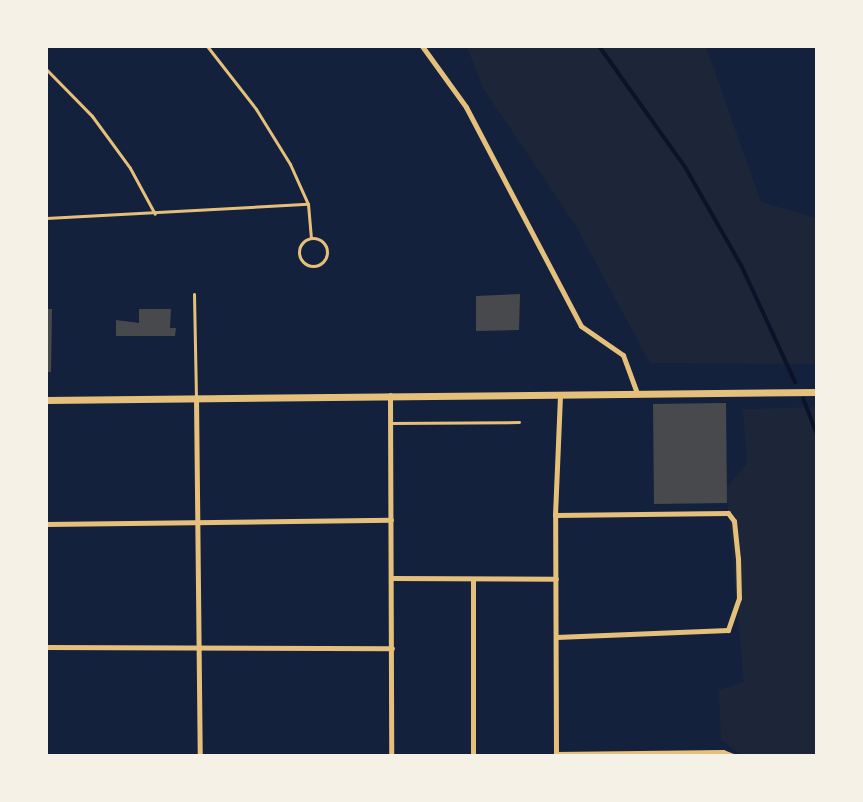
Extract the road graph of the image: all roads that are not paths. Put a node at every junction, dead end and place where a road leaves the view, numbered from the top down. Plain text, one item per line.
1 (207, 46) edge
2 (422, 46) edge
3 (46, 69) edge
4 (308, 204) junction
5 (155, 214) junction
6 (46, 218) edge
7 (311, 238) junction
8 (194, 294) dead end
9 (816, 392) edge
10 (637, 393) junction
11 (560, 394) junction
12 (390, 395) junction
13 (196, 397) junction
14 (46, 399) edge
15 (519, 422) dead end
16 (390, 423) junction
17 (555, 515) junction
18 (391, 520) junction
19 (46, 524) edge
20 (198, 524) junction
21 (392, 578) junction
22 (473, 579) junction
23 (556, 579) junction
24 (556, 637) junction
25 (46, 648) edge
26 (196, 648) junction
27 (392, 648) junction
28 (556, 755) edge
29 (200, 756) edge
30 (391, 756) edge
31 (473, 756) edge
32 (733, 756) edge

1 - 4 lane
2 - 10 street
3 - 5 lane
4 - 5 lane
4 - 7 lane
5 - 6 lane
7 - 7 lane
8 - 13 lane
9 - 10 street
10 - 11 street
11 - 12 street
11 - 17 street
12 - 13 street
12 - 16 street
13 - 14 street
13 - 20 street
15 - 16 lane
16 - 18 street
17 - 23 street
17 - 24 street
18 - 20 street
18 - 21 street
19 - 20 street
20 - 26 street
21 - 22 street
21 - 27 street
22 - 23 street
22 - 31 street
23 - 24 street
24 - 28 street
25 - 26 street
26 - 27 street
26 - 29 street
27 - 30 street
28 - 32 street

